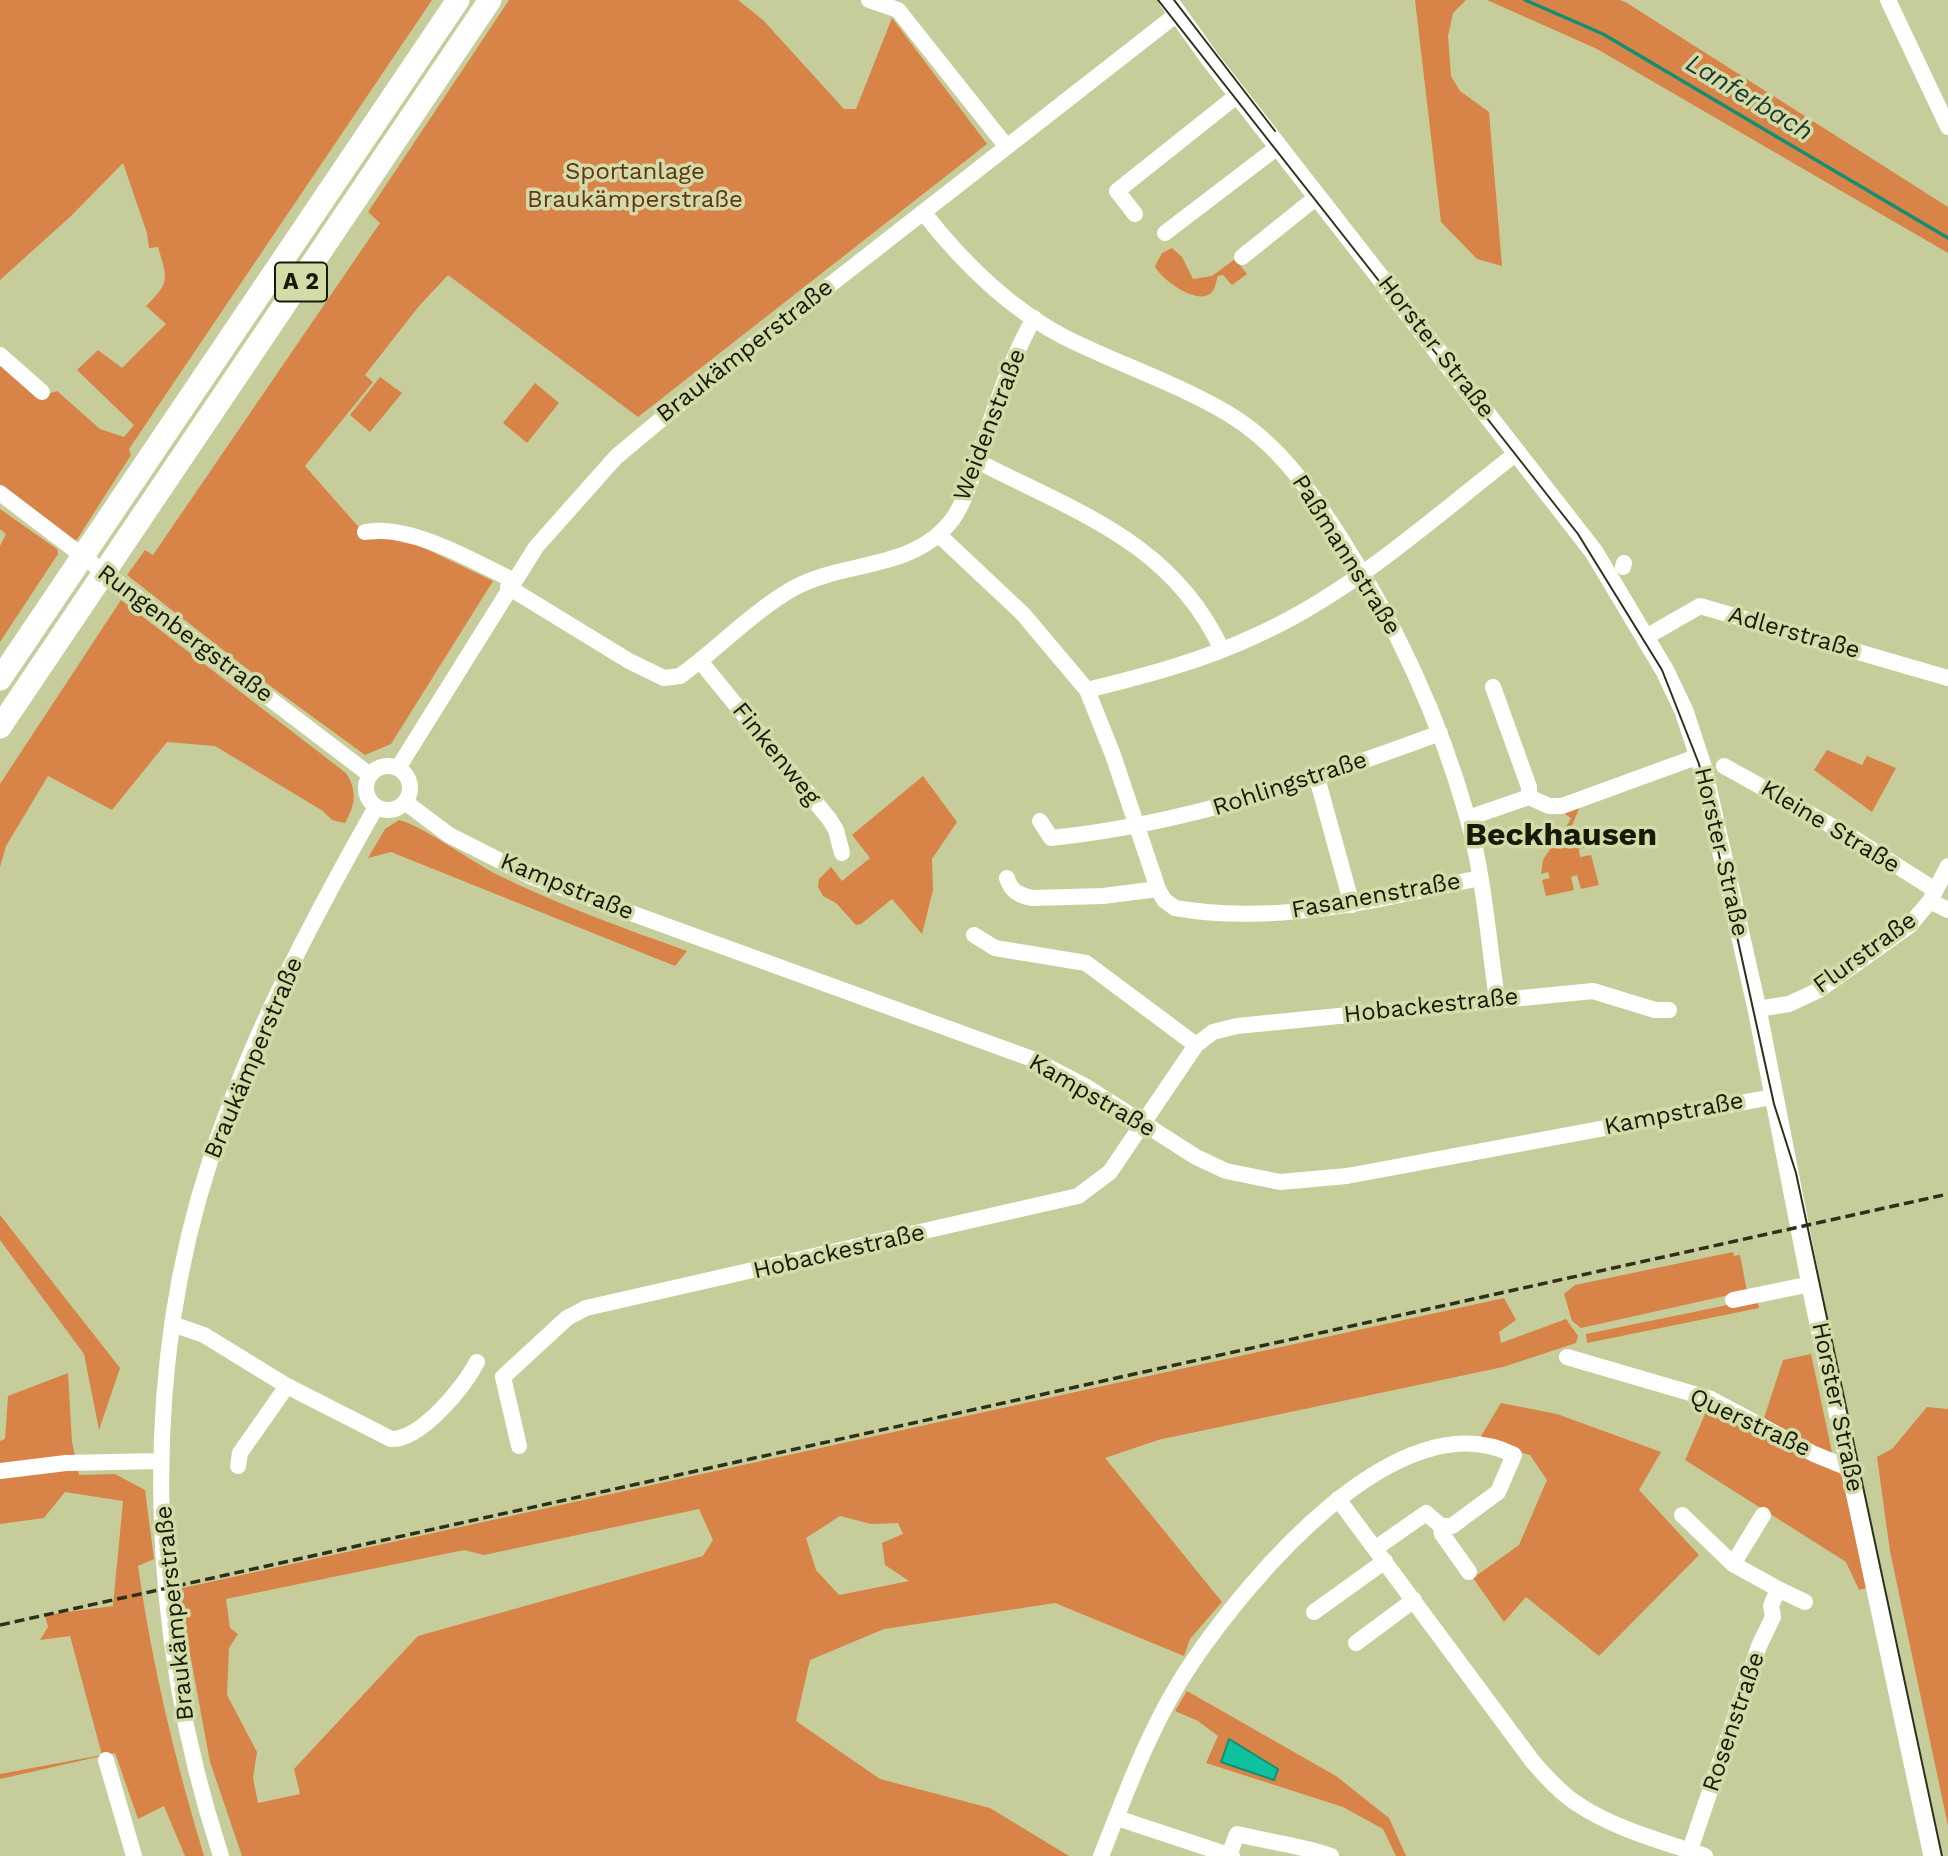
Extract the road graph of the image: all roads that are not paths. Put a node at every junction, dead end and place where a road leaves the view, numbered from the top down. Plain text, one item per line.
1 (458, 0) edge
2 (490, 0) edge
3 (869, 0) edge
4 (1888, 0) edge
5 (1172, 7) edge
6 (1239, 94) junction
7 (1948, 127) edge
8 (1006, 146) junction
9 (1279, 146) junction
10 (1318, 196) junction
11 (923, 212) junction
12 (1135, 214) dead end
13 (1165, 233) dead end
14 (1242, 257) dead end
15 (1034, 318) junction
16 (0, 355) edge
17 (42, 392) dead end
18 (1518, 452) junction
19 (977, 461) junction
20 (0, 493) edge
21 (365, 532) dead end
22 (939, 534) junction
23 (1362, 571) junction
24 (510, 584) junction
25 (1646, 637) junction
26 (1222, 650) junction
27 (700, 661) junction
28 (1948, 678) edge
29 (0, 679) edge
30 (1493, 687) dead end
31 (1087, 690) junction
32 (0, 727) edge
33 (1440, 733) junction
34 (1699, 756) junction
35 (1724, 766) dead end
36 (398, 768) junction
37 (370, 775) junction
38 (1317, 778) junction
39 (1529, 797) junction
40 (405, 802) junction
41 (376, 807) junction
42 (1468, 818) junction
43 (1040, 821) dead end
44 (1138, 826) junction
45 (842, 853) dead end
46 (1948, 866) edge
47 (1007, 877) dead end
48 (1480, 878) junction
49 (1158, 889) junction
50 (1932, 895) junction
51 (1352, 905) junction
52 (1948, 910) edge
53 (974, 935) dead end
54 (1497, 999) junction
55 (1757, 1009) junction
56 (1669, 1010) dead end
57 (1196, 1045) junction
58 (1772, 1097) junction
59 (1143, 1123) junction
60 (1811, 1284) junction
61 (1733, 1300) dead end
62 (172, 1324) junction
63 (1567, 1357) dead end
64 (477, 1362) dead end
65 (287, 1385) junction
66 (519, 1446) dead end
67 (160, 1461) junction
68 (238, 1466) dead end
69 (1852, 1469) junction
70 (0, 1471) edge
71 (1338, 1499) junction
72 (1682, 1515) dead end
73 (1763, 1515) dead end
74 (1441, 1526) junction
75 (1380, 1555) junction
76 (1732, 1564) junction
77 (1469, 1572) dead end
78 (1778, 1589) junction
79 (1414, 1600) junction
80 (1805, 1602) dead end
81 (1314, 1612) dead end
82 (1356, 1643) dead end
83 (106, 1760) dead end
84 (1117, 1818) junction
85 (1695, 1854) edge
86 (134, 1856) edge
87 (221, 1856) edge
88 (1101, 1856) edge
89 (1231, 1856) edge
90 (1331, 1856) edge
91 (1933, 1856) edge

1 - 29 highway, A 2
2 - 32 highway, A 2
3 - 8 street
4 - 7 street
5 - 6 main road, Horster Straße
5 - 8 street, Braukämperstraße
6 - 9 main road, Horster Straße
6 - 12 street
8 - 11 street, Braukämperstraße
9 - 10 main road, Horster Straße
9 - 13 street
10 - 14 street
10 - 18 main road, Horster Straße
11 - 15 street, Paßmannstraße
11 - 24 street, Braukämperstraße
15 - 19 street, Weidenstraße
15 - 23 street, Paßmannstraße
16 - 17 street
18 - 23 street
18 - 25 main road, Horster Straße
19 - 22 street, Weidenstraße
19 - 26 street
20 - 37 street, Rungenbergstraße
21 - 24 street
22 - 27 street, Weidenstraße
22 - 31 street
23 - 26 street
23 - 33 street, Paßmannstraße
24 - 27 street, Weidenstraße
24 - 36 street, Braukämperstraße
25 - 28 street, Adlerstraße
25 - 34 main road, Horster Straße
26 - 31 street
27 - 45 street, Finkenweg
30 - 39 street
31 - 44 street
33 - 38 street, Rohlingstraße
33 - 42 street, Paßmannstraße
34 - 39 street
34 - 55 main road, Horster Straße
35 - 50 street, Kleine Straße
36 - 37 street
36 - 40 street
37 - 41 street
38 - 44 street, Rohlingstraße
38 - 51 street
39 - 42 street
40 - 41 street
40 - 59 street, Kampstraße
41 - 62 street, Braukämperstraße
42 - 48 street, Paßmannstraße
43 - 44 street, Rohlingstraße
44 - 49 street
46 - 50 street, Flurstraße
47 - 49 street
48 - 51 street, Fasanenstraße
48 - 54 street, Paßmannstraße
49 - 51 street, Fasanenstraße
50 - 52 street, Kleine Straße
50 - 55 street, Flurstraße
53 - 57 street
54 - 56 street, Hobackestraße
54 - 57 street, Hobackestraße
55 - 58 main road, Horster Straße
57 - 59 street, Hobackestraße
58 - 59 street, Kampstraße
58 - 60 main road, Horster Straße
59 - 66 street, Hobackestraße
60 - 61 street
60 - 69 main road, Horster Straße
62 - 65 street
62 - 67 street, Braukämperstraße
63 - 69 street, Querstraße
64 - 65 street
65 - 68 street
67 - 70 street
67 - 87 street, Braukämperstraße
69 - 91 main road, Horster Straße
71 - 74 street
71 - 75 street
71 - 84 street
72 - 76 street
73 - 76 street
74 - 75 street
74 - 77 street
75 - 79 street
75 - 81 street
76 - 78 street
78 - 80 street
78 - 85 street, Rosenstraße
79 - 82 street
79 - 85 street
83 - 86 street
84 - 88 street
84 - 89 street
89 - 90 street

